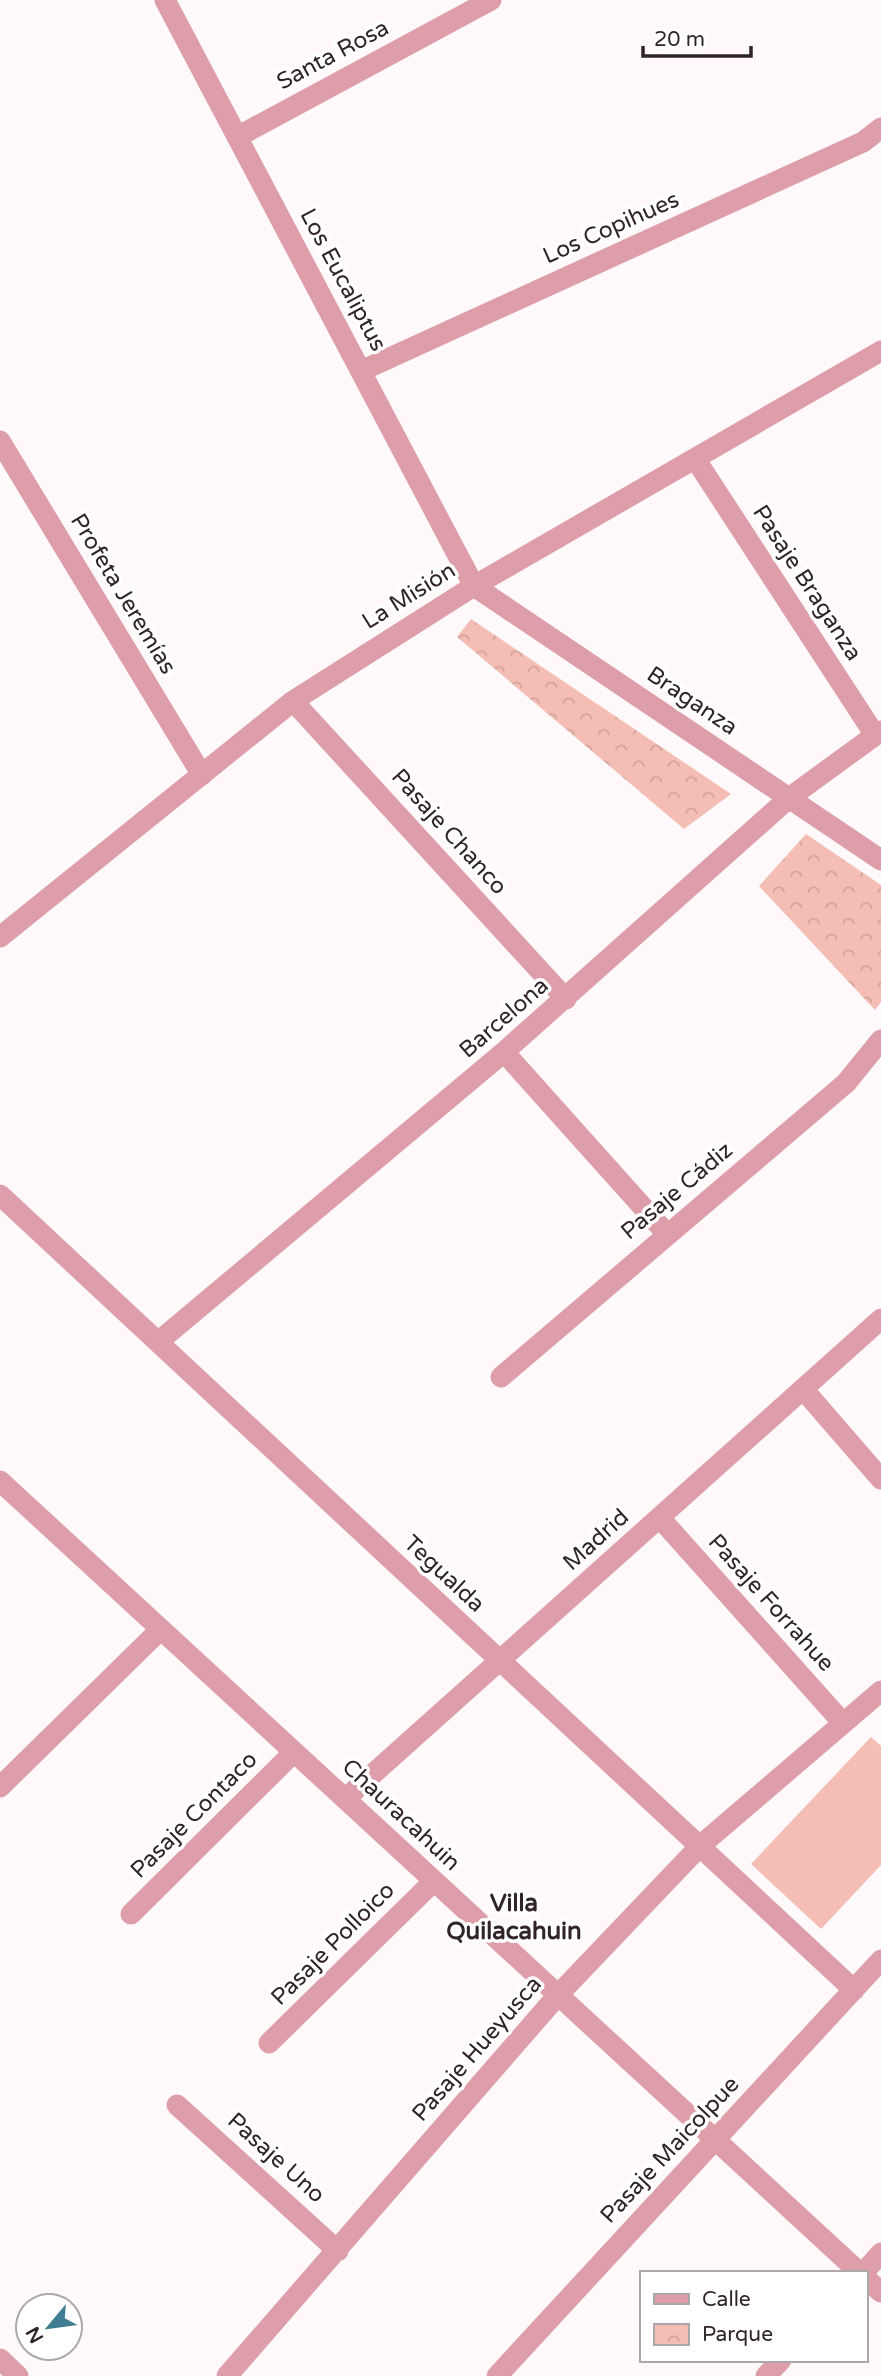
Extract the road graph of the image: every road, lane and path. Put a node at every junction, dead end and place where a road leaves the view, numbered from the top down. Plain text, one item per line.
1 (165, 0) edge
2 (491, 0) edge
3 (881, 128) edge
4 (237, 137) junction
5 (881, 351) edge
6 (361, 371) junction
7 (0, 441) edge
8 (696, 460) junction
9 (474, 586) junction
10 (293, 701) junction
11 (878, 733) edge
12 (202, 775) junction
13 (789, 799) junction
14 (881, 860) edge
15 (0, 937) edge
16 (566, 999) junction
17 (881, 1040) edge
18 (504, 1052) junction
19 (0, 1195) edge
20 (667, 1234) junction
21 (881, 1319) edge
22 (158, 1342) junction
23 (500, 1377) dead end
24 (803, 1389) junction
25 (881, 1479) edge
26 (3, 1491) edge
27 (660, 1518) junction
28 (161, 1629) junction
29 (499, 1661) junction
30 (881, 1691) edge
31 (843, 1723) junction
32 (294, 1752) junction
33 (0, 1787) edge
34 (345, 1800) junction
35 (701, 1845) junction
36 (434, 1881) junction
37 (131, 1914) dead end
38 (881, 1960) edge
39 (854, 1990) junction
40 (558, 1995) junction
41 (269, 2043) dead end
42 (177, 2105) dead end
43 (715, 2140) junction
44 (338, 2250) junction
45 (881, 2253) edge
46 (859, 2271) edge
47 (863, 2271) edge
48 (867, 2280) edge
49 (881, 2292) edge
50 (0, 2360) edge
51 (779, 2362) edge
52 (18, 2376) edge
53 (227, 2376) edge
54 (497, 2376) edge
55 (766, 2376) edge

1 - 4 street, Los Eucaliptus
2 - 4 street, Santa Rosa
3 - 6 street, Los Copihues
4 - 6 street, Los Eucaliptus
5 - 8 street, La Misión
6 - 9 street, Los Eucaliptus
7 - 12 street, Profeta Jeremías
8 - 9 street, La Misión
8 - 11 street, Pasaje Braganza
9 - 10 street, La Misión
9 - 13 street, Braganza
10 - 12 street, La Misión
10 - 16 street, Pasaje Chanco
11 - 13 street, Barcelona
12 - 15 street, La Misión
13 - 14 street, Braganza
13 - 16 street, Barcelona
16 - 18 street, Barcelona
17 - 20 street, Pasaje Cádiz
18 - 20 street
18 - 22 street, Barcelona
19 - 22 street, Tegualda
20 - 23 street, Pasaje Cádiz
21 - 24 street, Madrid
22 - 29 street, Tegualda
24 - 25 street
24 - 27 street, Madrid
26 - 28 street, Chauracahuin
27 - 29 street, Madrid
27 - 31 street, Pasaje Forrahue
28 - 32 street, Chauracahuin
28 - 33 street
29 - 34 street, Madrid
29 - 35 street, Tegualda
30 - 31 street, Pasaje Hueyusca
31 - 35 street, Pasaje Hueyusca
32 - 34 street, Chauracahuin
32 - 37 street, Pasaje Contaco
34 - 36 street, Chauracahuin
35 - 39 street, Tegualda
35 - 40 street, Pasaje Hueyusca
36 - 40 street, Chauracahuin
36 - 41 street, Pasaje Polloico
38 - 39 street, Pasaje Maicolpue
39 - 43 street, Pasaje Maicolpue
40 - 43 street, Chauracahuin
40 - 44 street, Pasaje Hueyusca
42 - 44 street, Pasaje Uno
43 - 46 street, Chauracahuin
43 - 54 street, Pasaje Maicolpue
44 - 53 street, Pasaje Hueyusca
45 - 47 street
48 - 49 street
50 - 52 street
51 - 55 street

